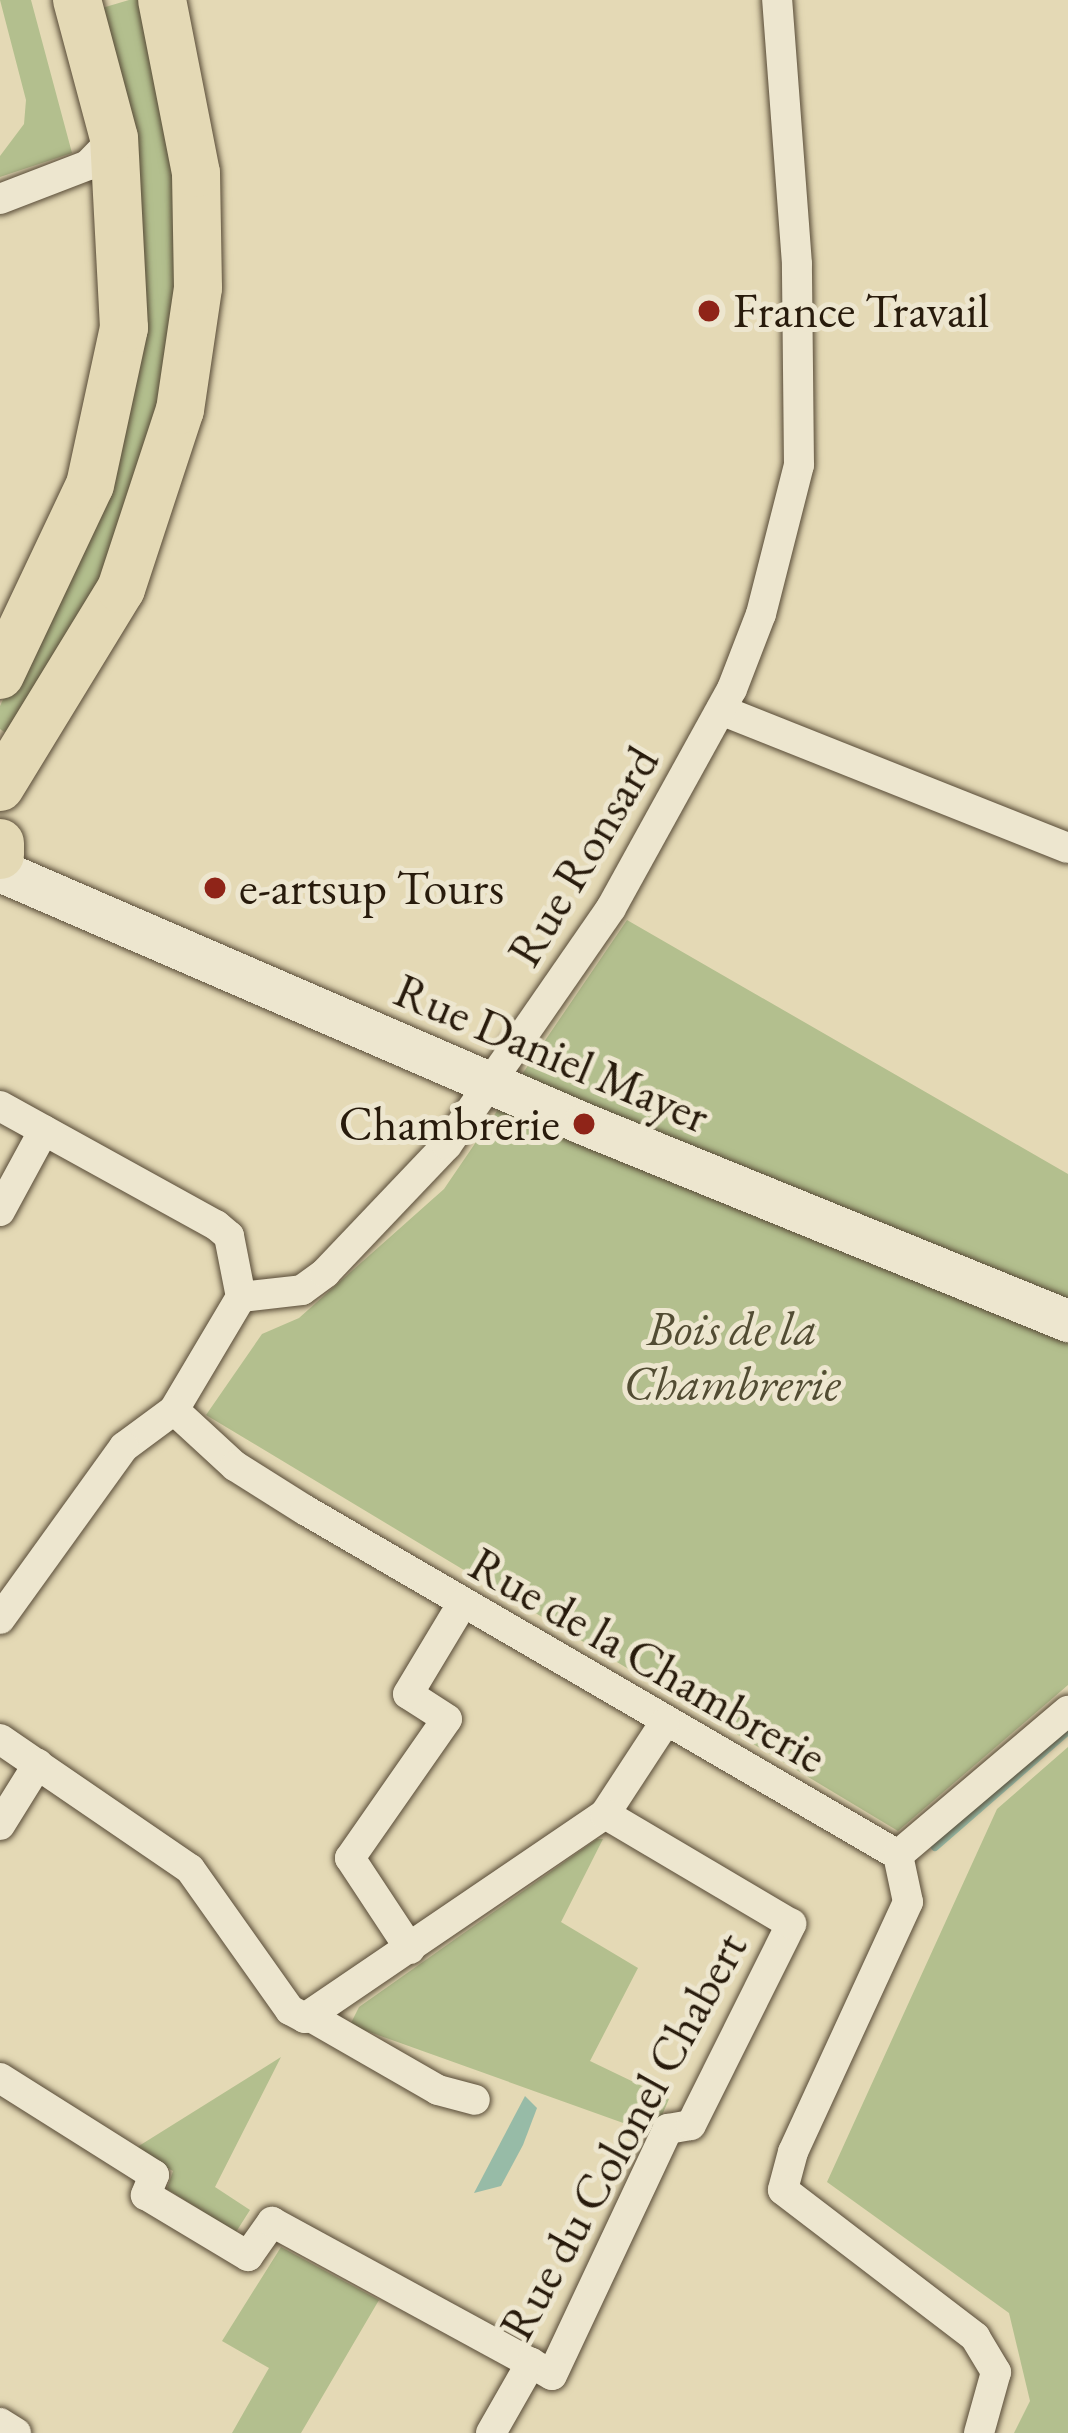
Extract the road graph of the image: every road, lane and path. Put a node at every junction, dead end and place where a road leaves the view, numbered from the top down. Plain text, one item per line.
1 (77, 0) edge
2 (162, 0) edge
3 (777, 0) edge
4 (114, 138) junction
5 (0, 199) edge
6 (0, 675) edge
7 (721, 710) junction
8 (0, 787) edge
9 (0, 843) edge
10 (1068, 848) edge
11 (0, 855) edge
12 (0, 872) edge
13 (494, 1085) junction
14 (0, 1106) edge
15 (44, 1130) junction
16 (0, 1211) edge
17 (241, 1297) junction
18 (1068, 1321) edge
19 (174, 1410) junction
20 (462, 1604) junction
21 (0, 1619) edge
22 (1068, 1712) edge
23 (664, 1724) junction
24 (0, 1739) edge
25 (38, 1764) junction
26 (605, 1814) junction
27 (0, 1826) edge
28 (898, 1856) junction
29 (410, 1949) junction
30 (311, 2017) junction
31 (0, 2078) edge
32 (475, 2100) dead end
33 (531, 2363) junction
34 (0, 2423) edge
35 (16, 2433) edge
36 (490, 2433) edge
37 (979, 2433) edge

1 - 4 main road
2 - 8 main road
3 - 7 street, Rue Ronsard
4 - 5 street
4 - 6 main road
7 - 10 street
7 - 13 street, Rue Ronsard
9 - 11 main road
12 - 13 main road, Rue Daniel Mayer
13 - 17 street, Rue Ronsard
13 - 18 main road, Rue Daniel Mayer
14 - 15 street
15 - 16 street
15 - 17 street
17 - 19 street
19 - 20 street, Rue de la Chambrerie
19 - 21 street
20 - 23 street, Rue de la Chambrerie
20 - 29 street
22 - 28 street
23 - 26 street
23 - 28 street, Rue de la Chambrerie
24 - 25 street
25 - 27 street
25 - 30 street
26 - 29 street
26 - 33 street, Rue du Colonel Chabert
28 - 37 street
29 - 30 street
30 - 32 street
31 - 33 street
33 - 36 street, Rue du Colonel Chabert
34 - 35 street

